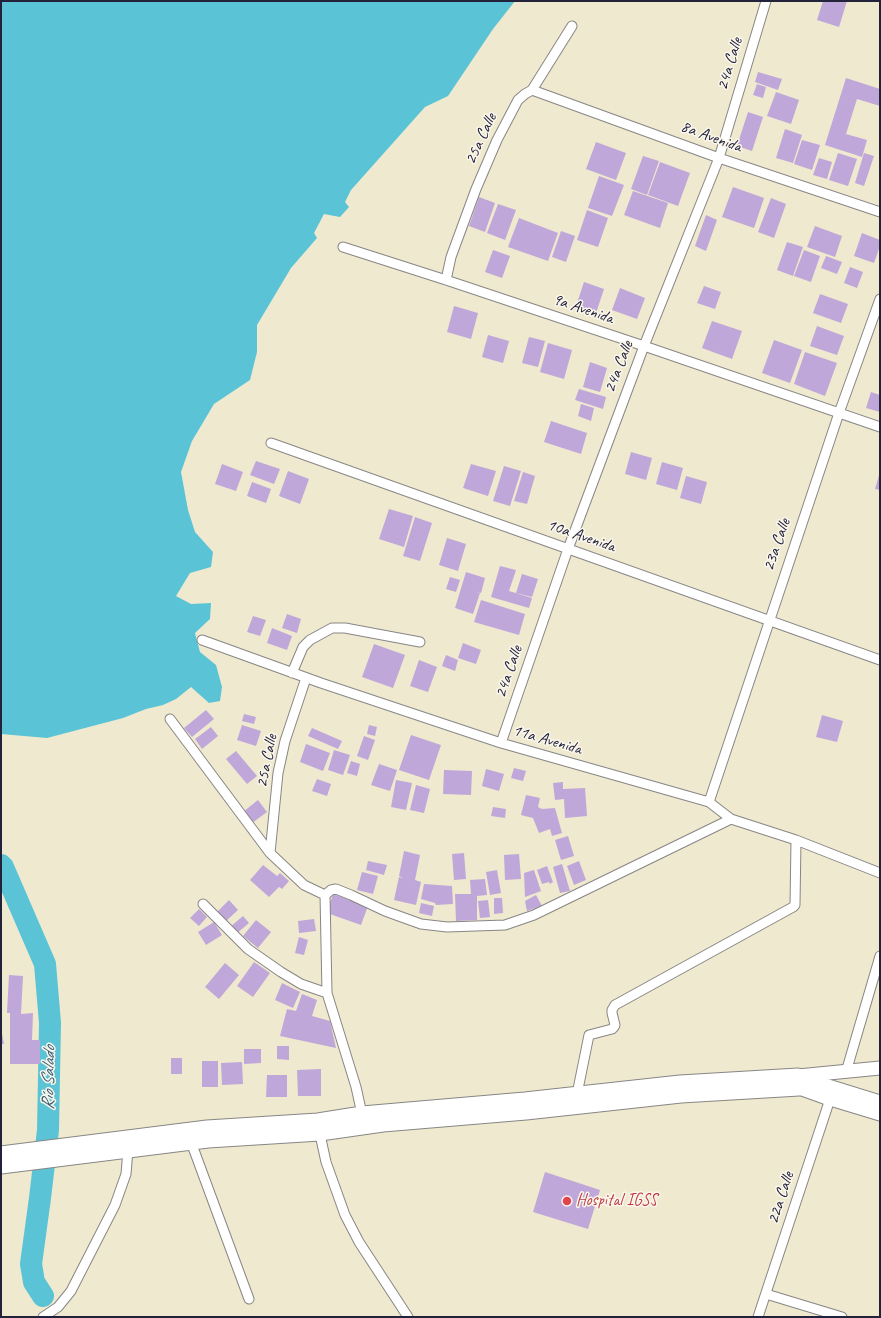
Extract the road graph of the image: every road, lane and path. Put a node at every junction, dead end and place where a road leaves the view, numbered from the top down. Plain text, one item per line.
1 (766, 1) edge
2 (572, 26) dead end
3 (532, 90) junction
4 (719, 158) junction
5 (880, 212) edge
6 (343, 247) dead end
7 (446, 280) junction
8 (880, 299) edge
9 (644, 346) junction
10 (839, 413) junction
11 (880, 427) edge
12 (271, 443) dead end
13 (568, 549) junction
14 (769, 620) junction
15 (202, 640) dead end
16 (420, 642) dead end
17 (880, 660) edge
18 (292, 673) junction
19 (306, 678) junction
20 (170, 719) dead end
21 (501, 743) junction
22 (709, 802) junction
23 (731, 819) junction
24 (796, 840) junction
25 (270, 853) junction
26 (880, 873) edge
27 (325, 895) junction
28 (202, 904) dead end
29 (880, 956) edge
30 (327, 993) junction
31 (880, 1068) edge
32 (846, 1072) junction
33 (799, 1082) junction
34 (832, 1093) junction
35 (576, 1100) junction
36 (880, 1102) edge
37 (362, 1114) junction
38 (880, 1114) edge
39 (319, 1127) junction
40 (191, 1142) junction
41 (128, 1150) junction
42 (49, 1154) junction
43 (6, 1159) edge
44 (766, 1294) junction
45 (249, 1299) dead end
46 (43, 1317) edge
47 (408, 1317) edge
48 (758, 1317) edge
49 (842, 1317) edge

1 - 4 street, 24a Calle
2 - 3 street, 25a Calle
3 - 4 street, 8a Avenida
3 - 7 street, 25a Calle
4 - 5 street, 8a Avenida
4 - 9 street, 24a Calle
6 - 7 street, 9a Avenida
7 - 9 street, 9a Avenida
8 - 10 street, 23a Calle
9 - 10 street, 9a Avenida
9 - 13 street, 24a Calle
10 - 11 street, 9a Avenida
10 - 14 street, 23a Calle
12 - 13 street, 10a Avenida
13 - 14 street, 10a Avenida
13 - 21 street, 24a Calle
14 - 17 street, 10a Avenida
14 - 22 street, 23a Calle
15 - 18 street, 11a Avenida
16 - 18 street
18 - 19 street, 11a Avenida
19 - 21 street, 11a Avenida
19 - 25 street, 25a Calle
20 - 25 street
21 - 22 street, 11a Avenida
22 - 23 street, 11a Avenida
23 - 24 street, 11a Avenida
23 - 27 street
24 - 26 street, 11a Avenida
24 - 35 street
25 - 27 street
27 - 30 street
28 - 30 street
29 - 32 street
30 - 37 street
31 - 32 main road
32 - 33 main road
33 - 34 main road
33 - 35 main road
34 - 36 main road
34 - 38 main road
34 - 44 street, 22a Calle
35 - 37 main road
35 - 39 main road
37 - 39 main road
39 - 40 main road
39 - 42 main road
39 - 47 street
40 - 41 main road
40 - 45 street
41 - 42 main road
41 - 46 street
42 - 43 main road
44 - 48 street, 22a Calle
44 - 49 street

